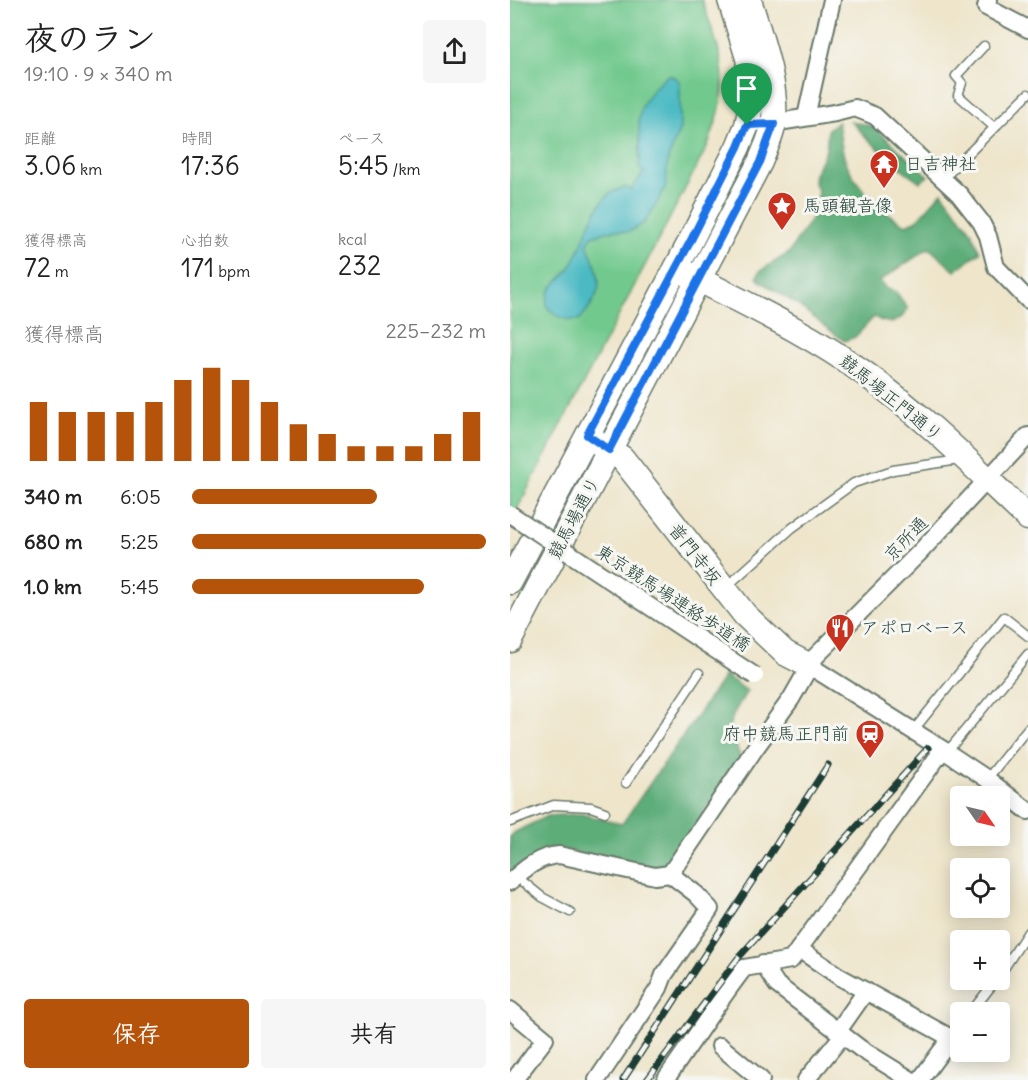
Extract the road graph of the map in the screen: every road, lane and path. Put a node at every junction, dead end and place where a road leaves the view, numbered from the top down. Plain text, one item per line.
1 (730, 0) edge
2 (749, 0) edge
3 (832, 0) edge
4 (988, 0) edge
5 (1028, 29) edge
6 (984, 46) dead end
7 (1028, 94) edge
8 (806, 117) junction
9 (774, 124) junction
10 (747, 125) junction
11 (996, 128) junction
12 (943, 179) junction
13 (675, 267) junction
14 (698, 279) junction
15 (1028, 300) edge
16 (587, 435) junction
17 (1028, 436) edge
18 (609, 450) junction
19 (966, 459) junction
20 (988, 480) junction
21 (510, 514) edge
22 (1028, 518) edge
23 (510, 582) edge
24 (723, 590) junction
25 (1028, 636) edge
26 (510, 640) edge
27 (1028, 654) edge
28 (810, 666) junction
29 (699, 673) dead end
30 (755, 676) dead end
31 (1028, 729) edge
32 (913, 731) junction
33 (945, 751) junction
34 (987, 779) junction
35 (626, 783) dead end
36 (1028, 811) edge
37 (605, 812) dead end
38 (510, 822) edge
39 (670, 874) junction
40 (513, 879) edge
41 (570, 912) dead end
42 (1028, 932) edge
43 (799, 949) junction
44 (1010, 959) edge
45 (763, 964) junction
46 (988, 990) edge
47 (866, 991) junction
48 (979, 1002) edge
49 (510, 1010) edge
50 (950, 1030) edge
51 (840, 1033) junction
52 (950, 1039) edge
53 (720, 1046) dead end
54 (514, 1080) edge
55 (597, 1080) edge
56 (665, 1080) edge
57 (761, 1080) edge
58 (806, 1080) edge
59 (911, 1080) edge
60 (920, 1080) edge

1 - 10 street, 競馬場通り
2 - 9 street, 競馬場通り
3 - 8 street
4 - 5 street
6 - 11 lane
7 - 11 lane
8 - 9 street
8 - 12 street
9 - 10 street
9 - 14 street, 競馬場通り
10 - 13 street, 競馬場通り
11 - 12 lane
12 - 15 street
13 - 14 street, 競馬場正門通り
13 - 16 street, 競馬場通り
14 - 18 street, 競馬場通り
14 - 19 street, 競馬場正門通り
16 - 18 street, 普門寺坂
16 - 23 street, 競馬場通り
17 - 20 street, 京所通
18 - 24 street, 普門寺坂
18 - 26 street, 競馬場通り
19 - 20 street, 競馬場正門通り
19 - 24 lane
20 - 22 street, 競馬場正門通り
20 - 28 street, 京所通
21 - 30 street, 東京競馬場連絡歩道橋, bridge
24 - 28 street, 普門寺坂
25 - 32 lane
27 - 33 lane
28 - 32 street
28 - 39 street, 京所通
29 - 35 lane
31 - 34 lane
32 - 33 street
33 - 34 street
33 - 43 street
34 - 36 street
37 - 38 lane
39 - 40 street
39 - 55 street
40 - 41 lane
42 - 44 lane
43 - 45 street
43 - 47 street
45 - 51 street
45 - 56 street
46 - 48 lane
47 - 50 street
47 - 51 street
49 - 54 street
51 - 58 street
51 - 59 street
52 - 60 street
53 - 57 street

